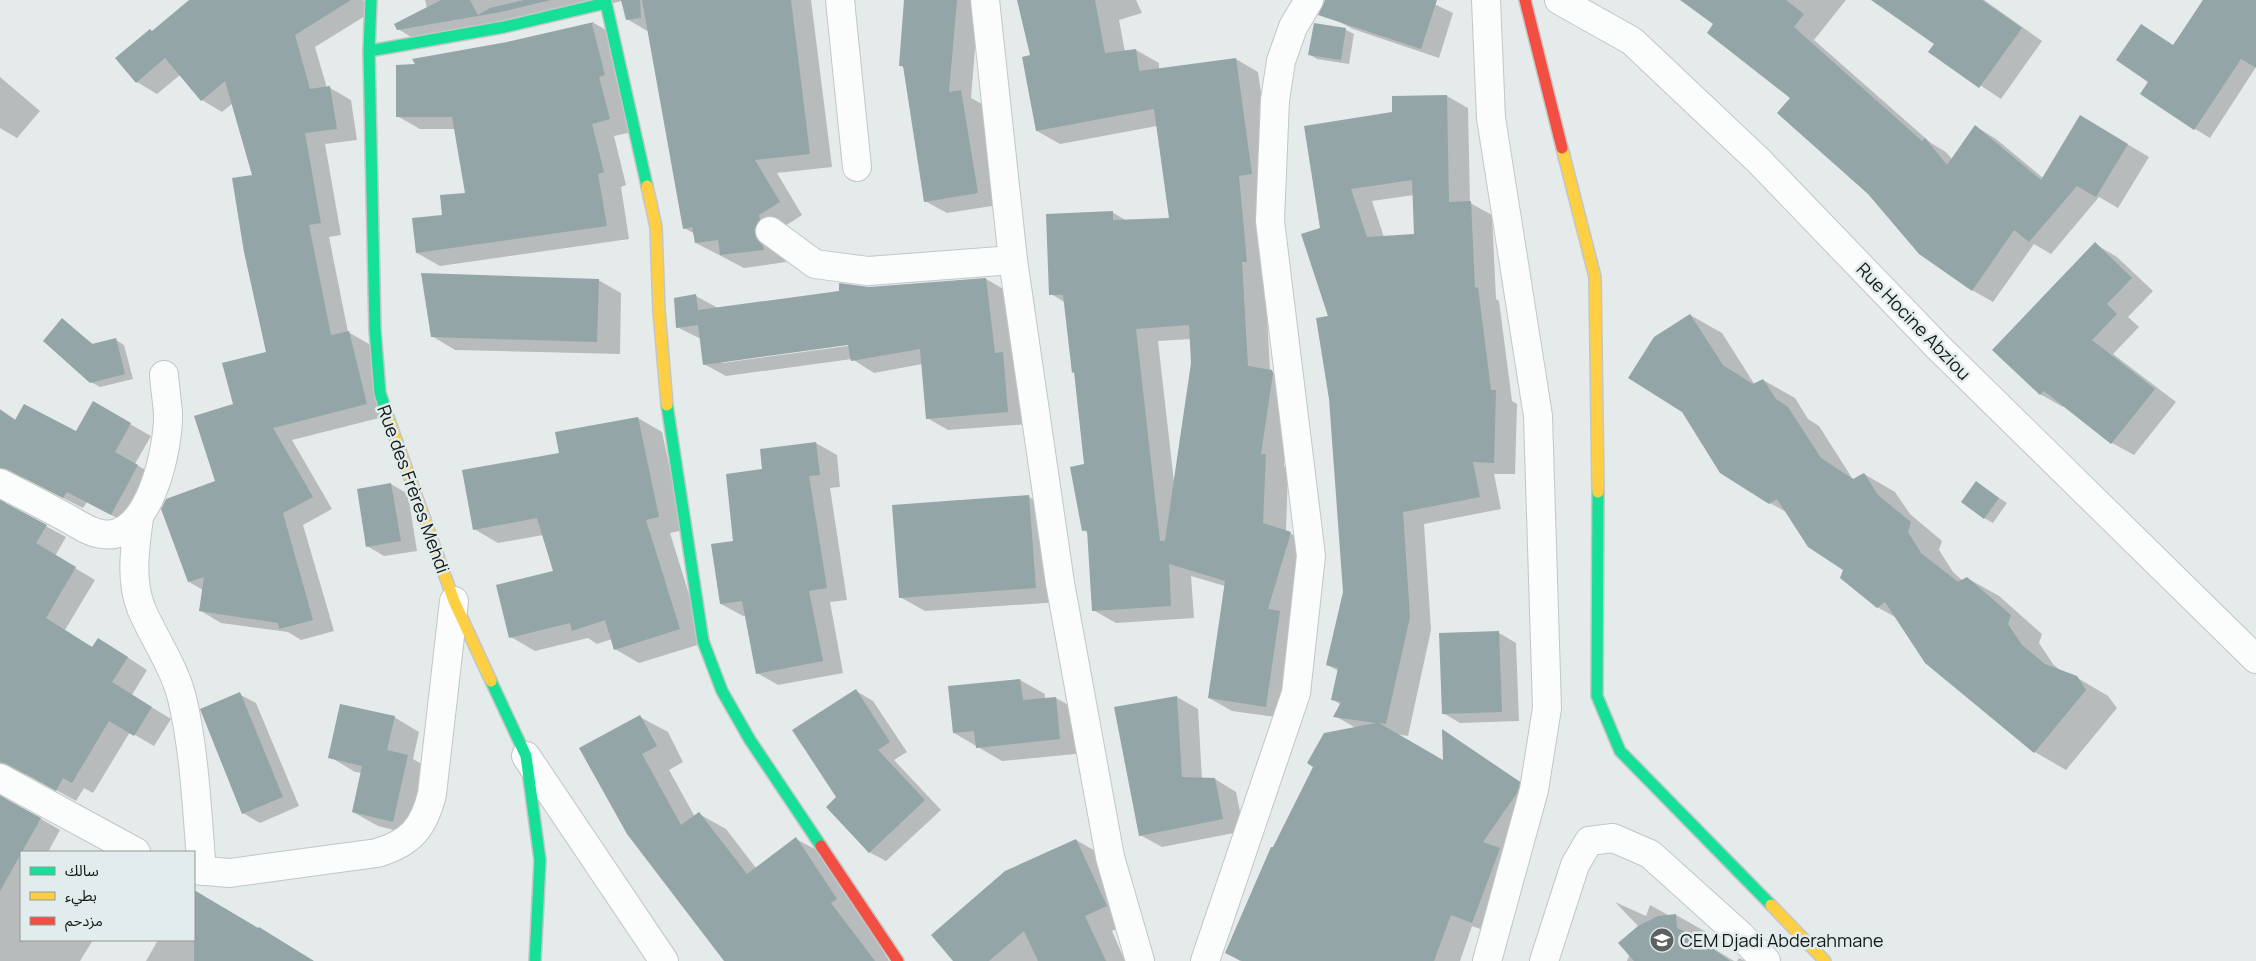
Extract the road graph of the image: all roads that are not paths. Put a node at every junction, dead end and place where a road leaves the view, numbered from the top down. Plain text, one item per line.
1 (371, 0) edge
2 (840, 0) edge
3 (985, 0) edge
4 (1309, 0) edge
5 (1486, 0) edge
6 (1525, 0) edge
7 (1559, 0) edge
8 (369, 51) junction
9 (857, 166) dead end
10 (770, 231) dead end
11 (1012, 260) junction
12 (164, 375) dead end
13 (0, 483) edge
14 (139, 518) junction
15 (454, 602) junction
16 (2256, 659) edge
17 (526, 756) junction
18 (0, 778) edge
19 (134, 851) edge
20 (198, 870) edge
21 (535, 961) edge
22 (664, 961) edge
23 (898, 961) edge
24 (1140, 961) edge
25 (1205, 961) edge
26 (1487, 961) edge
27 (1544, 961) edge
28 (1766, 961) edge
29 (1825, 961) edge

1 - 8 street, Rue des Frères Mehdi
2 - 9 street
3 - 11 street
4 - 25 street
5 - 26 street
6 - 29 street
7 - 16 street, Rue Hocine Abziou
8 - 15 street, Rue des Frères Mehdi
8 - 23 street
10 - 11 street
11 - 24 street
12 - 14 street
13 - 14 street
14 - 20 street
15 - 17 street, Rue des Frères Mehdi
15 - 20 street
17 - 21 street, Rue des Frères Mehdi
17 - 22 street
18 - 19 street
27 - 28 street

